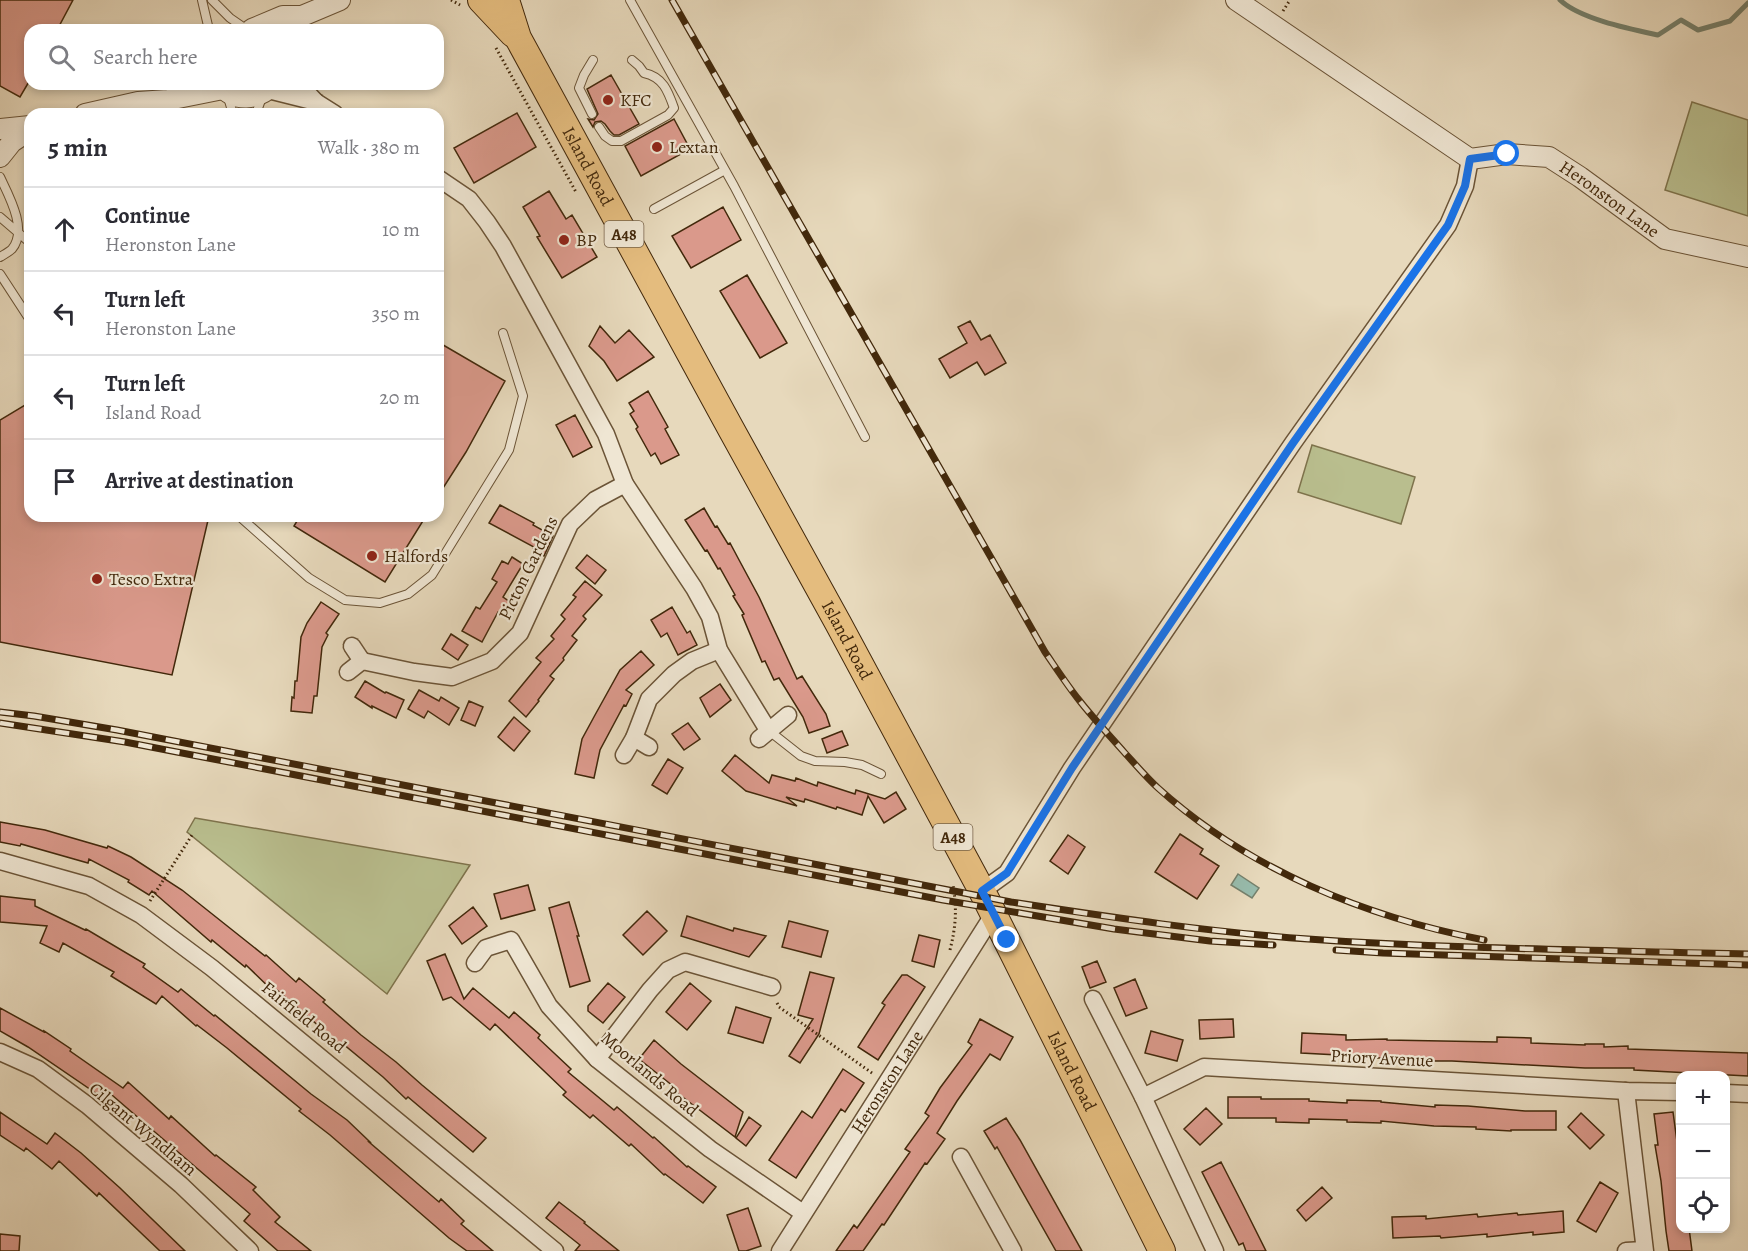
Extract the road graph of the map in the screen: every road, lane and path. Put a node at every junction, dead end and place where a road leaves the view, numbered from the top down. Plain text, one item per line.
1 (202, 0) edge
2 (212, 0) edge
3 (339, 0) edge
4 (451, 0) edge
5 (506, 0) edge
6 (630, 0) edge
7 (1236, 0) edge
8 (474, 4) edge
9 (296, 23) edge
10 (208, 24) edge
11 (240, 24) edge
12 (261, 24) edge
13 (506, 42) junction
14 (593, 60) dead end
15 (632, 60) dead end
16 (161, 90) edge
17 (213, 90) edge
18 (223, 90) edge
19 (226, 90) edge
20 (266, 90) edge
21 (267, 90) edge
22 (272, 90) edge
23 (304, 90) edge
24 (138, 102) junction
25 (316, 102) junction
26 (112, 108) edge
27 (230, 108) edge
28 (258, 108) edge
29 (325, 108) edge
30 (592, 114) dead end
31 (599, 127) dead end
32 (24, 128) edge
33 (0, 129) edge
34 (24, 133) edge
35 (0, 157) edge
36 (1470, 159) junction
37 (724, 170) junction
38 (0, 177) edge
39 (444, 182) edge
40 (579, 198) dead end
41 (654, 209) dead end
42 (0, 218) edge
43 (18, 233) junction
44 (24, 238) edge
45 (0, 257) edge
46 (1748, 257) edge
47 (0, 274) edge
48 (24, 311) edge
49 (503, 333) dead end
50 (865, 437) dead end
51 (625, 483) junction
52 (246, 522) edge
53 (352, 646) dead end
54 (719, 650) junction
55 (788, 715) dead end
56 (764, 735) junction
57 (634, 738) junction
58 (649, 747) dead end
59 (624, 756) dead end
60 (881, 774) dead end
61 (192, 835) dead end
62 (0, 861) edge
63 (953, 881) dead end
64 (982, 891) junction
65 (141, 915) junction
66 (993, 915) junction
67 (949, 954) dead end
68 (475, 963) dead end
69 (772, 987) joint
70 (1093, 999) dead end
71 (0, 1052) edge
72 (597, 1059) junction
73 (886, 1083) junction
74 (1626, 1091) junction
75 (1676, 1092) edge
76 (1730, 1093) edge
77 (1748, 1094) edge
78 (1143, 1098) junction
79 (961, 1157) dead end
80 (803, 1213) junction
81 (1005, 1246) edge
82 (1645, 1250) edge
83 (250, 1251) edge
84 (555, 1251) edge
85 (780, 1251) edge
86 (1162, 1251) edge
87 (1215, 1251) edge
88 (1626, 1251) edge

1 - 10 lane
2 - 11 lane
3 - 9 street
4 - 8 path
5 - 13 main road, A48
6 - 37 lane
7 - 36 street
8 - 13 main road, A48
9 - 12 street
13 - 40 path
13 - 64 main road, Island Road / A48
14 - 30 lane
15 - 31 lane
16 - 24 street
17 - 24 street
18 - 27 lane
19 - 20 street
21 - 28 lane
22 - 25 street
23 - 25 street
24 - 26 street
25 - 29 street
32 - 33 street
34 - 35 street
36 - 46 street, Heronston Lane
36 - 64 street
37 - 41 lane
37 - 50 lane
38 - 43 lane
39 - 51 street
42 - 43 lane
43 - 44 lane
43 - 45 lane
47 - 48 lane
49 - 52 lane
51 - 53 street, Picton Gardens
51 - 54 street
54 - 56 street
54 - 57 street
55 - 56 street
56 - 60 lane
57 - 58 street
57 - 59 street
61 - 65 path
62 - 65 street, Fairfield Road
63 - 67 path
64 - 66 main road, Island Road / A48
65 - 84 street, Fairfield Road
66 - 73 street, Heronston Lane
66 - 86 main road, Island Road / A48
68 - 72 street, Moorlands Road
69 - 72 street
69 - 73 path
70 - 78 street
71 - 83 street, Cilgant Wyndham
72 - 80 street, Moorlands Road
73 - 80 street, Heronston Lane
74 - 75 street, Priory Avenue
74 - 78 street, Priory Avenue
74 - 82 street
76 - 77 street
78 - 87 street
79 - 81 street
80 - 85 street, Heronston Lane
82 - 88 street

